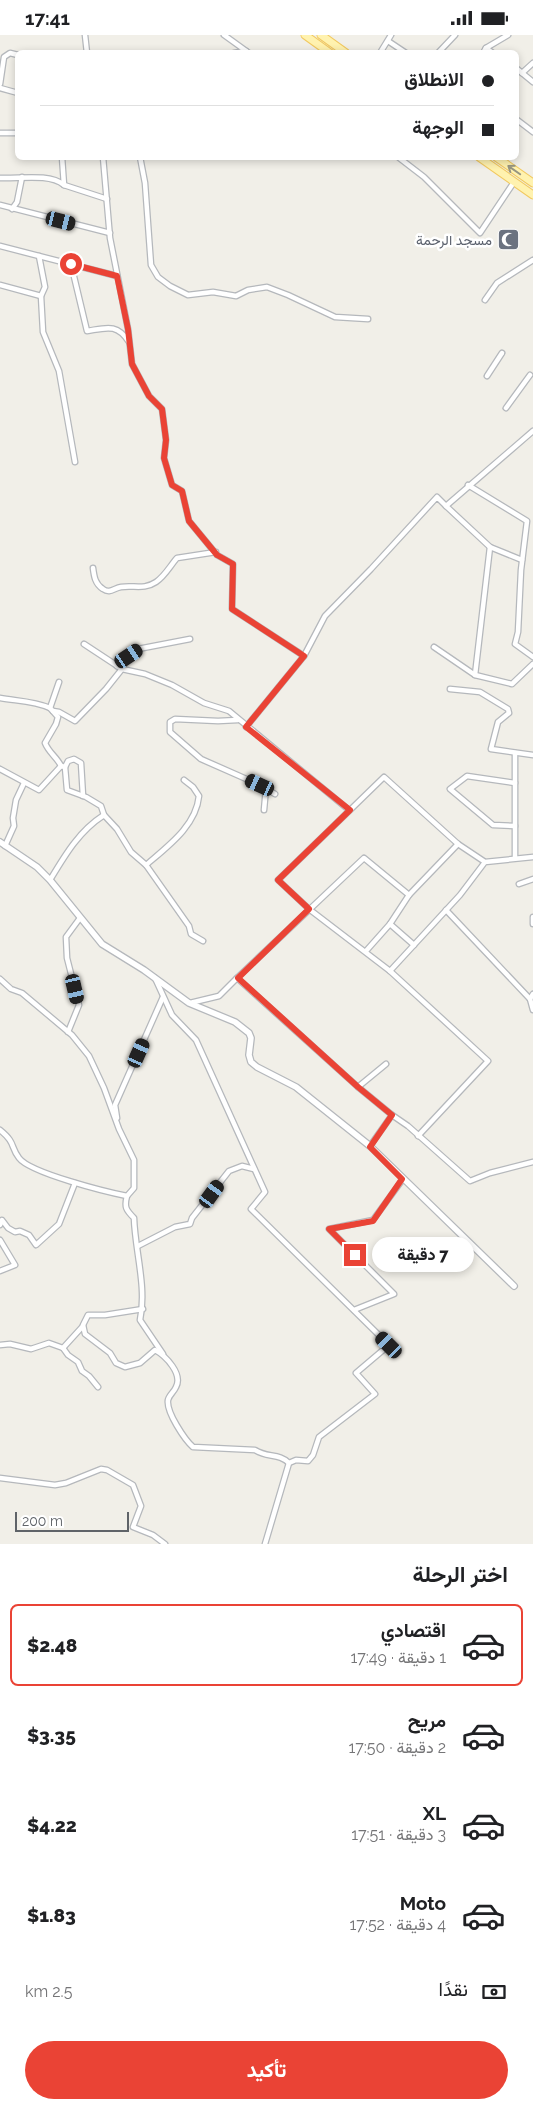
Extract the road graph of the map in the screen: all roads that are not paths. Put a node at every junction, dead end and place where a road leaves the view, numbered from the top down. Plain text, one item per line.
1 (85, 35) edge
2 (224, 35) edge
3 (305, 35) edge
4 (321, 35) edge
5 (391, 35) edge
6 (455, 35) edge
7 (508, 35) edge
8 (388, 41) junction
9 (87, 50) edge
10 (245, 50) edge
11 (321, 50) edge
12 (342, 50) edge
13 (382, 50) edge
14 (402, 50) edge
15 (441, 50) edge
16 (485, 50) edge
17 (15, 54) edge
18 (533, 63) edge
19 (519, 70) edge
20 (522, 73) junction
21 (533, 82) edge
22 (0, 84) edge
23 (0, 88) edge
24 (15, 92) edge
25 (519, 121) edge
26 (533, 132) edge
27 (0, 133) edge
28 (15, 133) edge
29 (62, 160) edge
30 (103, 160) edge
31 (141, 160) edge
32 (402, 160) edge
33 (485, 160) edge
34 (500, 160) edge
35 (0, 177) edge
36 (22, 177) junction
37 (514, 182) junction
38 (533, 183) edge
39 (64, 185) junction
40 (526, 190) junction
41 (533, 195) edge
42 (107, 199) junction
43 (0, 205) edge
44 (12, 209) junction
45 (110, 233) junction
46 (0, 246) edge
47 (39, 256) junction
48 (533, 260) edge
49 (71, 264) junction
50 (117, 276) junction
51 (0, 285) edge
52 (41, 296) junction
53 (485, 300) dead end
54 (368, 319) dead end
55 (130, 343) junction
56 (502, 353) dead end
57 (530, 375) dead end
58 (488, 376) dead end
59 (506, 409) dead end
60 (532, 433) edge
61 (75, 462) dead end
62 (468, 485) junction
63 (446, 505) junction
64 (490, 547) junction
65 (216, 552) junction
66 (522, 560) junction
67 (93, 568) dead end
68 (190, 639) dead end
69 (84, 644) dead end
70 (434, 647) dead end
71 (304, 656) junction
72 (533, 657) edge
73 (533, 664) edge
74 (117, 666) junction
75 (122, 669) junction
76 (475, 675) junction
77 (59, 682) dead end
78 (450, 689) dead end
79 (0, 698) edge
80 (51, 710) junction
81 (238, 720) junction
82 (246, 727) junction
83 (515, 753) junction
84 (533, 755) edge
85 (63, 766) junction
86 (0, 769) edge
87 (184, 779) dead end
88 (24, 783) junction
89 (515, 783) junction
90 (266, 789) junction
91 (275, 795) dead end
92 (83, 796) junction
93 (264, 810) dead end
94 (350, 810) junction
95 (104, 815) junction
96 (515, 826) junction
97 (0, 842) edge
98 (458, 844) junction
99 (6, 846) junction
100 (533, 857) edge
101 (515, 858) junction
102 (485, 862) junction
103 (146, 865) junction
104 (533, 879) edge
105 (50, 880) junction
106 (519, 883) dead end
107 (409, 895) junction
108 (309, 909) junction
109 (446, 910) junction
110 (533, 917) edge
111 (80, 918) junction
112 (390, 924) junction
113 (533, 924) edge
114 (203, 941) dead end
115 (414, 945) junction
116 (366, 951) junction
117 (390, 971) junction
118 (155, 978) junction
119 (238, 978) junction
120 (0, 981) edge
121 (163, 997) junction
122 (532, 997) edge
123 (189, 1003) junction
124 (533, 1010) edge
125 (68, 1032) junction
126 (386, 1063) dead end
127 (358, 1087) junction
128 (392, 1115) junction
129 (118, 1129) junction
130 (0, 1130) edge
131 (418, 1136) junction
132 (370, 1147) junction
133 (533, 1162) edge
134 (254, 1169) junction
135 (402, 1179) junction
136 (75, 1183) junction
137 (127, 1196) junction
138 (0, 1225) edge
139 (0, 1240) edge
140 (138, 1246) junction
141 (0, 1271) edge
142 (514, 1286) dead end
143 (143, 1309) junction
144 (354, 1310) junction
145 (84, 1325) junction
146 (0, 1345) edge
147 (63, 1348) junction
148 (164, 1355) junction
149 (98, 1387) dead end
150 (289, 1463) junction
151 (0, 1478) edge
152 (166, 1544) edge
153 (265, 1544) edge

1 - 9 street
2 - 10 street
3 - 11 main road
4 - 12 main road
5 - 8 street
6 - 15 street
7 - 16 street
8 - 13 street
8 - 14 street
17 - 22 street
18 - 20 street
19 - 20 street
20 - 21 street
23 - 24 street
25 - 26 street
27 - 28 street
29 - 39 street
30 - 42 street
31 - 54 street
32 - 37 street
33 - 37 main road
38 -> 34 main road
35 - 36 street
36 - 39 street
36 - 44 street
37 - 40 main road
38 - 40 main road
39 - 42 street
40 - 41 main road
42 - 45 street
43 - 44 street
44 - 45 street
45 - 50 street
46 - 47 street
47 - 49 street
47 - 52 street
48 - 53 street
49 - 50 street
49 - 55 street
50 - 55 street
51 - 52 street
52 - 61 street
55 - 65 street
56 - 58 street
57 - 59 street
60 - 62 street
62 - 63 street
62 - 66 street
63 - 64 street
63 - 71 street
64 - 66 street
64 - 76 street
65 - 67 street
65 - 71 street
66 - 72 street
68 - 74 street
69 - 74 street
70 - 76 street
71 - 82 street
73 - 76 street
74 - 75 street
75 - 80 street
75 - 81 street
77 - 80 street
78 - 83 street
79 - 80 street
80 - 85 street
81 - 82 street
81 - 90 street
82 - 94 street
83 - 84 street
83 - 89 street
85 - 88 street
85 - 92 street
85 - 92 street
86 - 88 street
87 - 103 street
88 - 99 street
89 - 96 street
89 - 96 street
90 - 91 street
90 - 93 street
92 - 95 street
94 - 98 street
94 - 108 street
95 - 103 street
95 - 105 street
96 - 101 street
97 - 99 street
98 - 102 street
98 - 107 street
99 - 105 street
100 - 101 street
101 - 102 street
102 - 109 street
103 - 114 street
104 - 106 street
105 - 111 street
107 - 108 street
107 - 112 street
108 - 116 street
108 - 119 street
109 - 115 street
109 - 122 street
110 - 113 street
111 - 118 street
111 - 125 street
112 - 115 street
112 - 116 street
115 - 117 street
116 - 117 street
117 - 131 street
118 - 121 street
118 - 123 street
119 - 123 street
119 - 127 street
120 - 125 street
121 - 129 street
121 - 134 street
122 - 124 street
123 - 132 street
125 - 129 street
126 - 127 street
127 - 128 street
128 - 131 street
128 - 132 street
129 - 137 street
130 - 136 street
131 - 133 street
132 - 135 street
134 - 140 street
134 - 144 street
135 - 142 street
135 - 144 street
136 - 137 street
136 - 138 street
137 - 140 street
139 - 141 street
140 - 143 street
143 - 145 street
143 - 148 street
144 - 150 street
145 - 147 street
145 - 148 street
146 - 147 street
147 - 149 street
148 - 150 street
150 - 153 street
151 - 152 street

